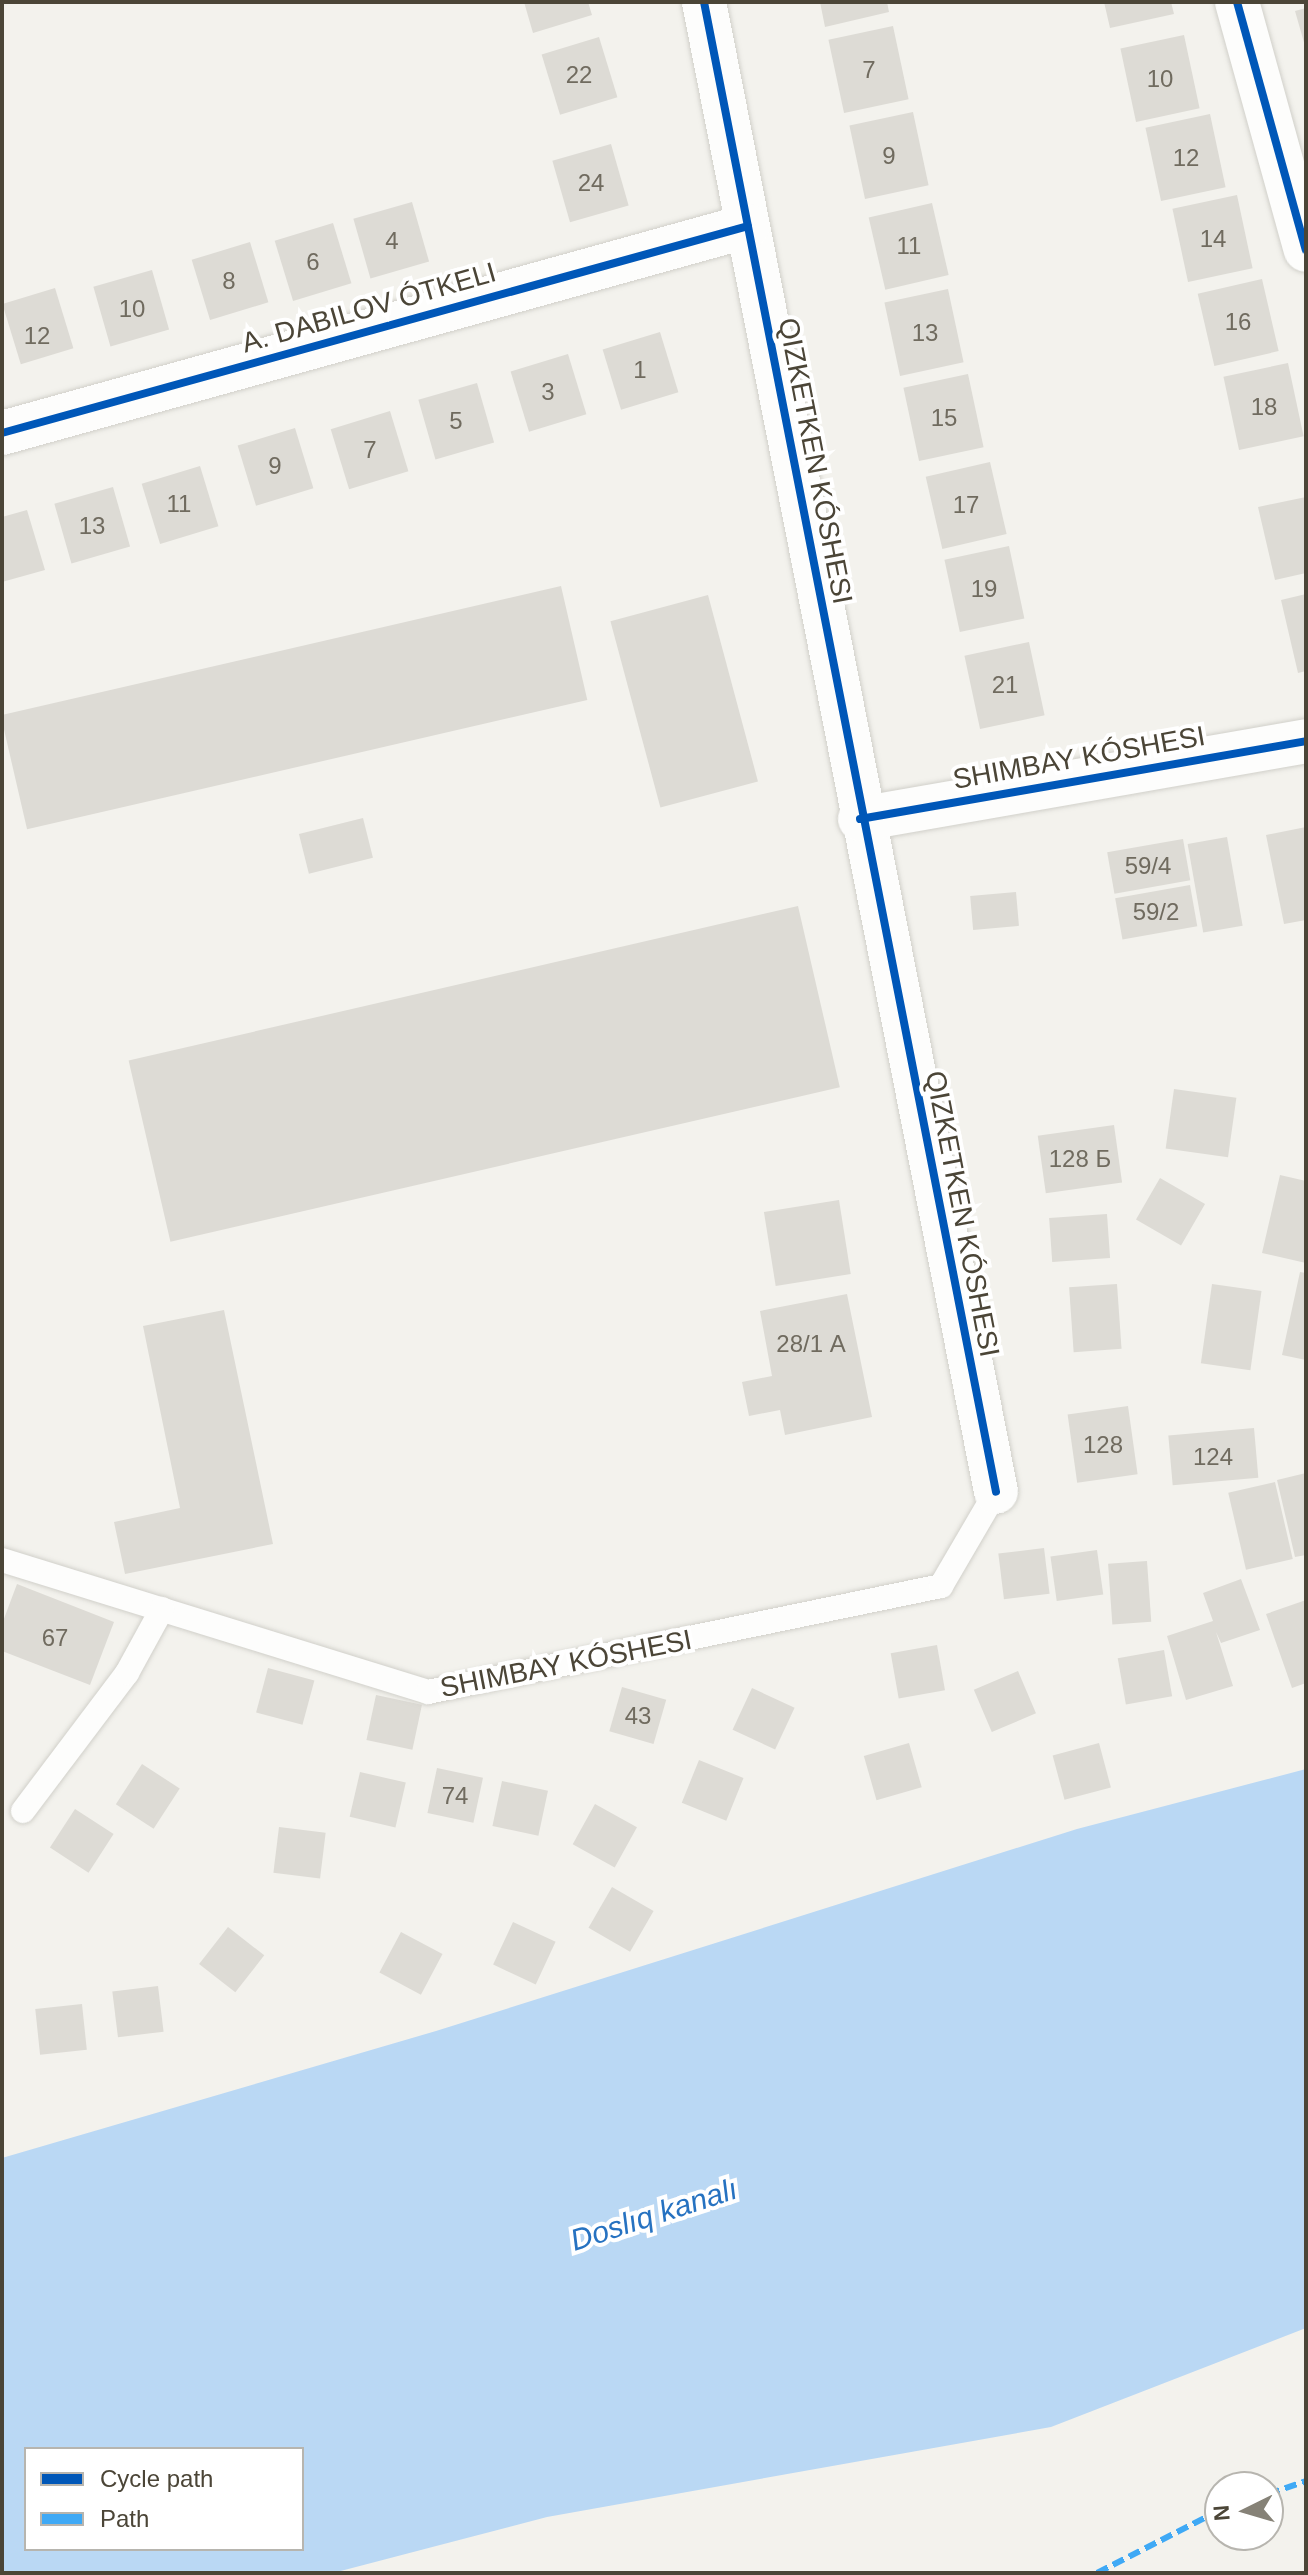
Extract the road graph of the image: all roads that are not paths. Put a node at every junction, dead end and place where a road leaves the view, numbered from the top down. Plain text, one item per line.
1 (704, 2) edge
2 (1237, 2) edge
3 (748, 226) junction
4 (1306, 250) edge
5 (2, 433) edge
6 (1306, 741) edge
7 (860, 819) junction
8 (996, 1492) joint
9 (2, 1560) edge
10 (162, 1609) junction
11 (23, 1811) dead end

1 - 3 street
2 - 4 street
3 - 5 street, A. DABILOV ÓTKELI
3 - 7 street
6 - 7 street
7 - 8 street
8 - 10 lane
9 - 10 lane
10 - 11 lane

